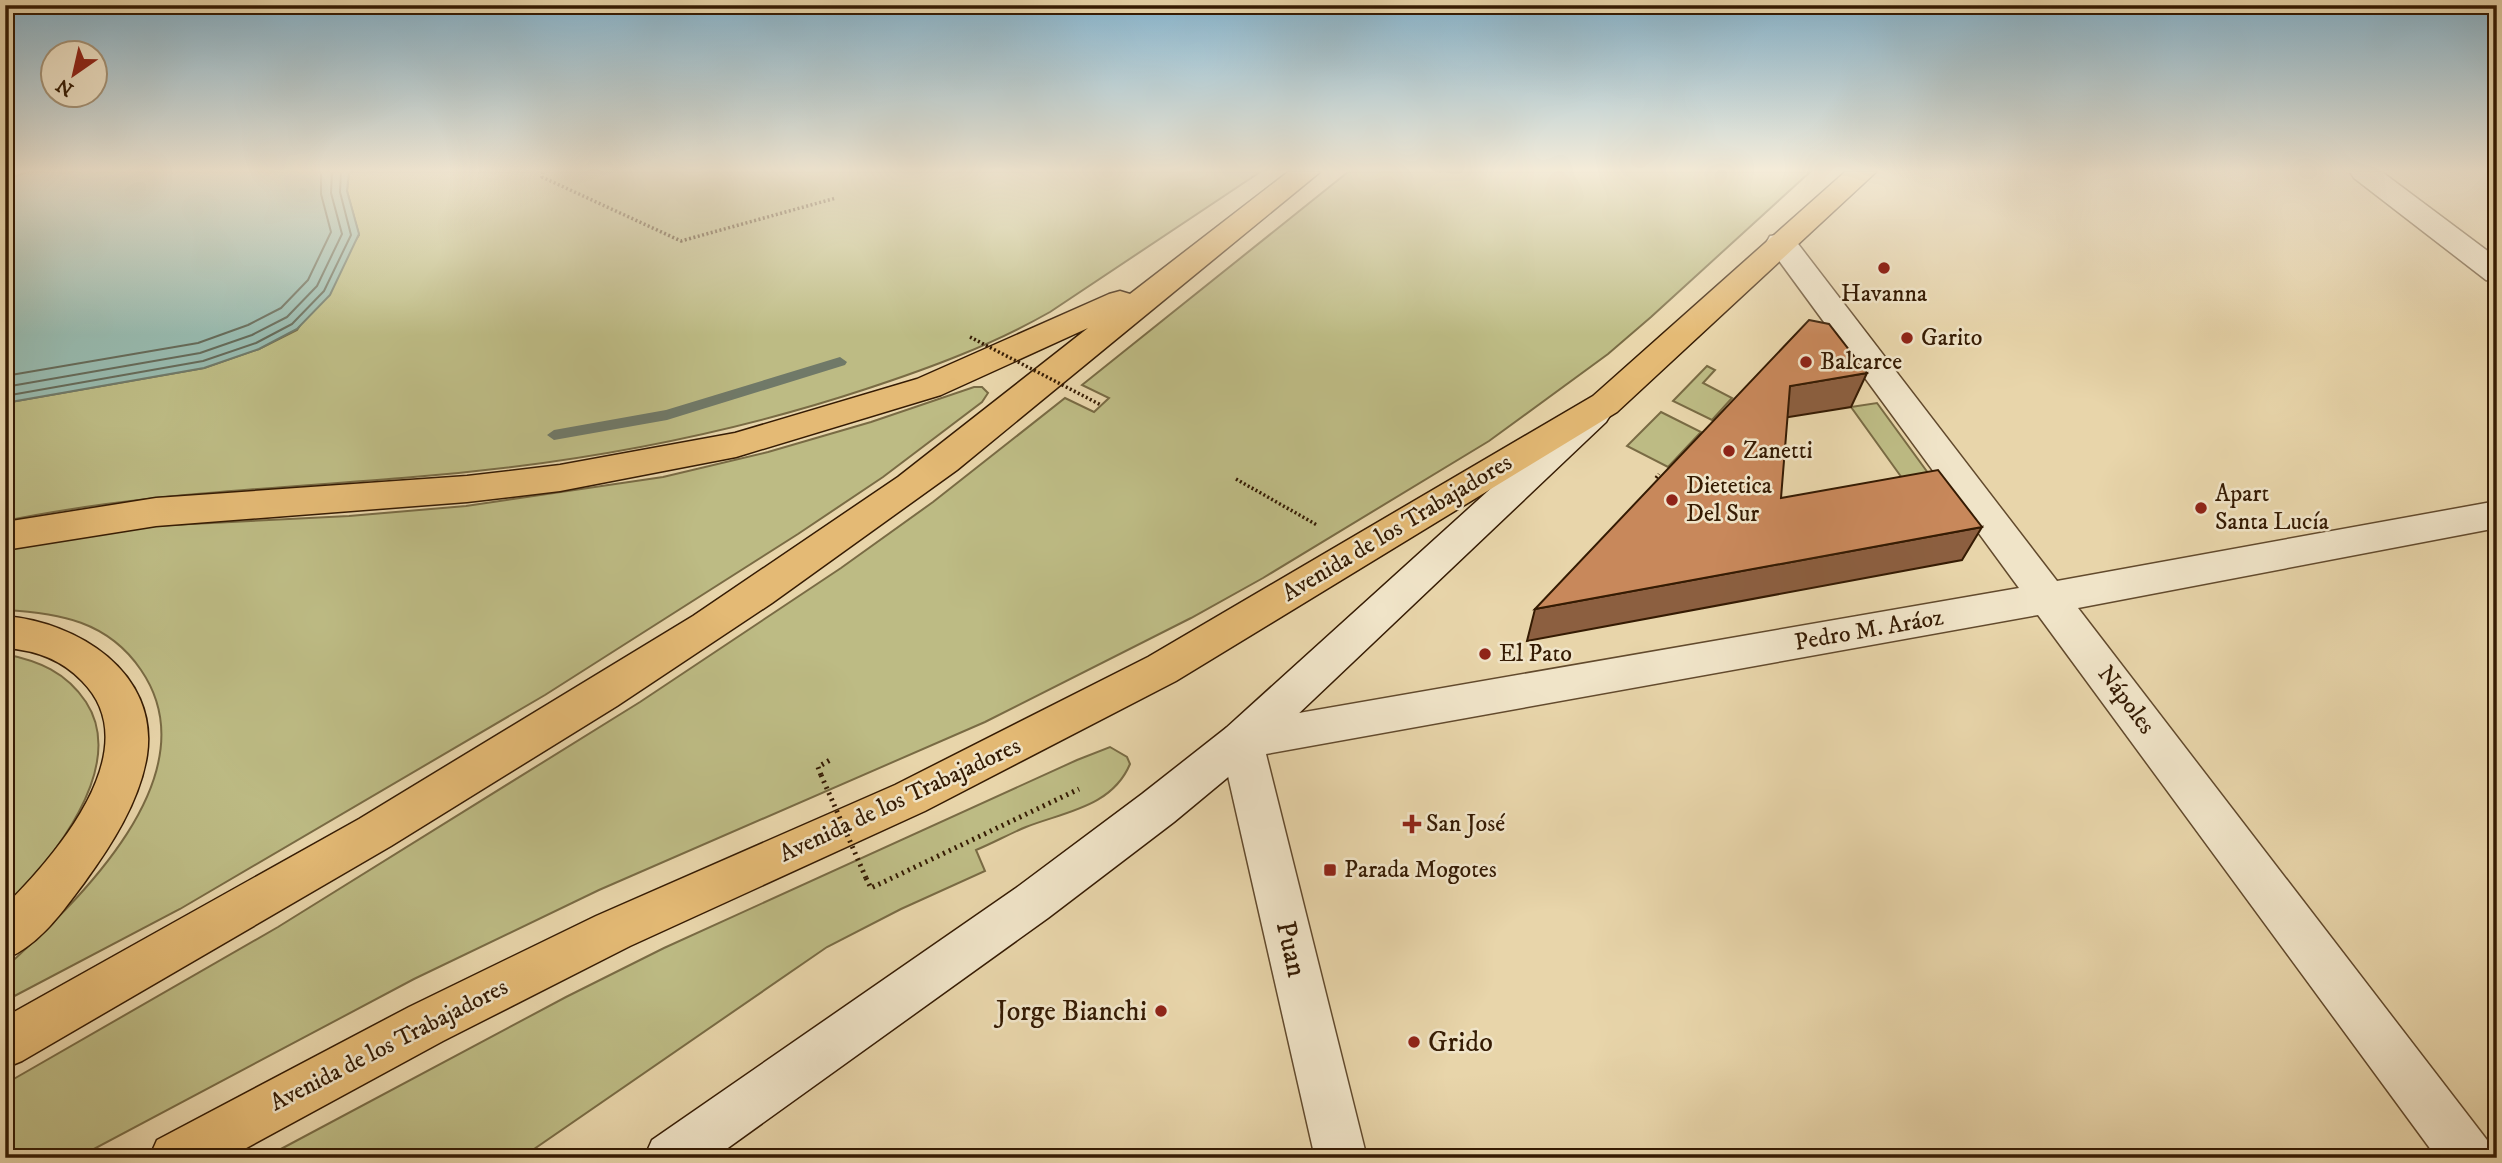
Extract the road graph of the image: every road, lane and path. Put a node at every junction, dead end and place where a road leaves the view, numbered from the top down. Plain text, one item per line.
1 (647, 226) edge
2 (736, 226) edge
3 (1236, 226) edge
4 (1800, 226) edge
5 (2435, 226) edge
6 (1781, 243) junction
7 (2497, 273) edge
8 (1169, 278) junction
9 (970, 337) dead end
10 (1605, 404) junction
11 (1101, 405) dead end
12 (1236, 479) dead end
13 (2497, 514) edge
14 (1324, 528) dead end
15 (5, 536) edge
16 (2049, 598) junction
17 (5, 632) edge
18 (1241, 741) junction
19 (830, 760) dead end
20 (1079, 789) dead end
21 (5, 937) edge
22 (5, 1044) edge
23 (175, 1158) edge
24 (670, 1158) edge
25 (1341, 1158) edge
26 (2469, 1158) edge

1 - 2 path
3 - 8 main road
4 - 6 main road, Avenida de los Trabajadores
5 - 7 street
6 - 10 main road, Avenida de los Trabajadores
6 - 16 street, Nápoles
8 - 15 main road
8 - 22 main road
9 - 11 path, bridge
10 - 18 street, Avenida de los Trabajadores
10 - 23 main road, Avenida de los Trabajadores
12 - 14 path
13 - 16 street, Pedro M. Aráoz
16 - 18 street, Pedro M. Aráoz
16 - 26 street, Nápoles
17 - 21 main road
18 - 24 street, Avenida de los Trabajadores
18 - 25 street, Puan
19 - 20 path, bridge

